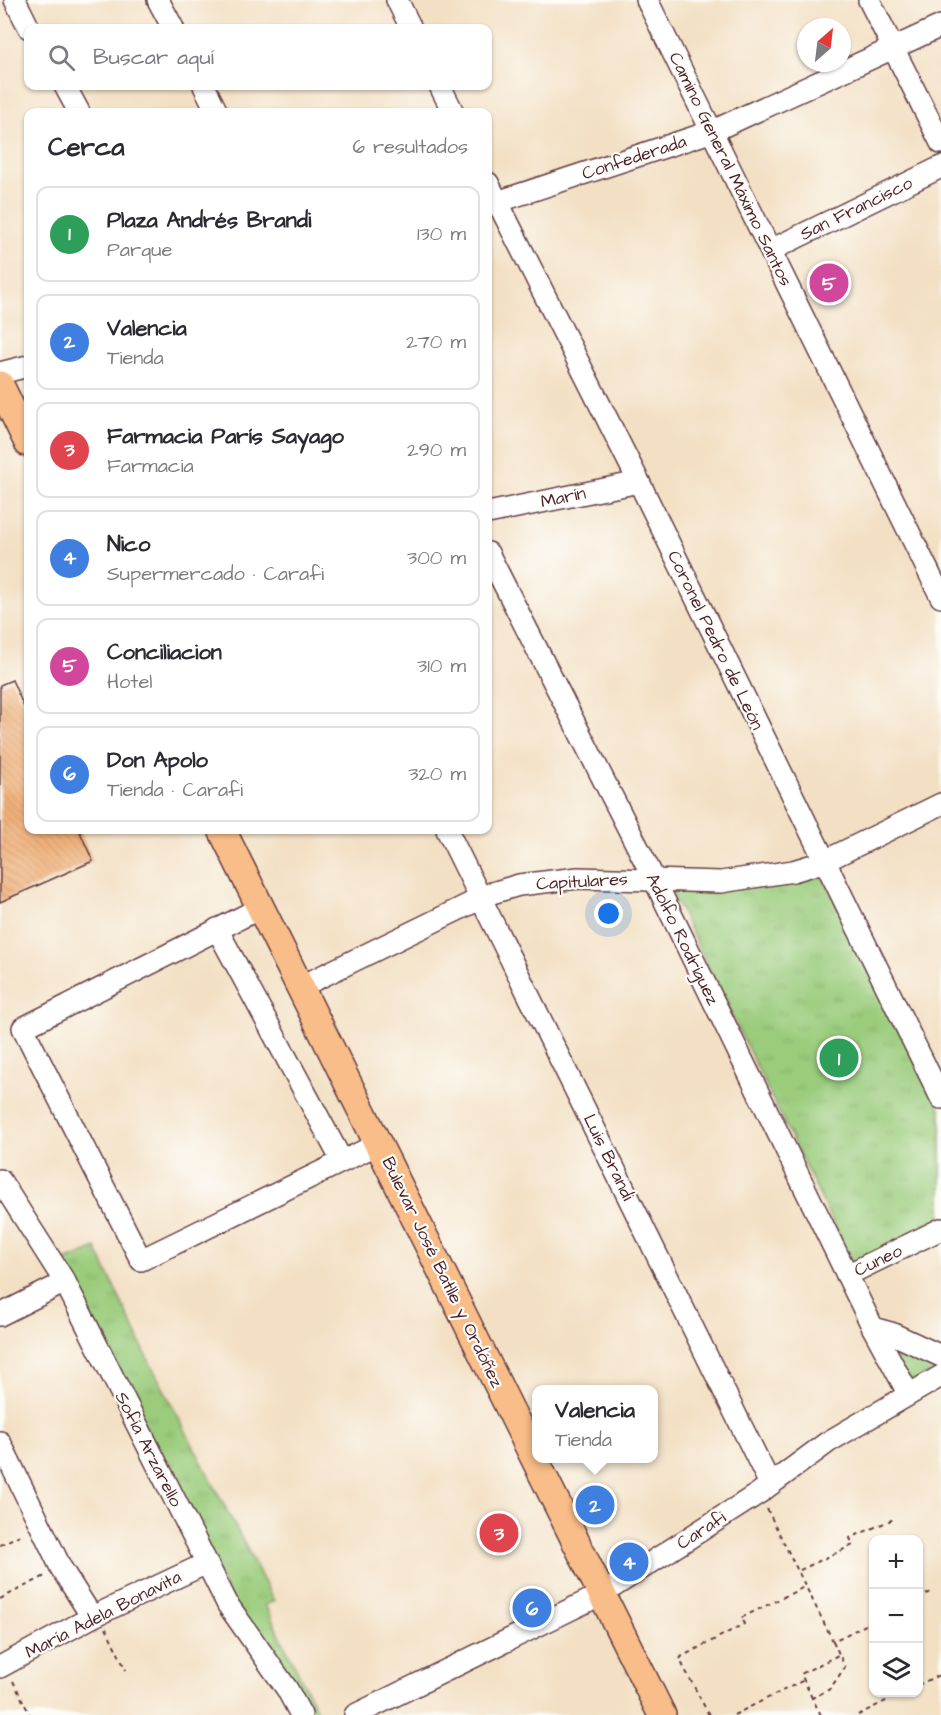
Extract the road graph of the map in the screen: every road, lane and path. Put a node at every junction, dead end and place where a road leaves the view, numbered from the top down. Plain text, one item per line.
1 (15, 0) edge
2 (158, 0) edge
3 (397, 0) edge
4 (648, 0) edge
5 (869, 0) edge
6 (27, 24) edge
7 (171, 24) edge
8 (409, 24) edge
9 (941, 26) edge
10 (893, 48) junction
11 (67, 90) edge
12 (206, 90) edge
13 (442, 90) edge
14 (77, 108) edge
15 (215, 108) edge
16 (451, 108) edge
17 (713, 131) junction
18 (941, 143) edge
19 (941, 167) edge
20 (492, 204) edge
21 (771, 250) junction
22 (24, 367) edge
23 (0, 373) edge
24 (0, 385) edge
25 (24, 435) edge
26 (639, 482) junction
27 (492, 512) edge
28 (492, 561) edge
29 (941, 597) edge
30 (941, 804) edge
31 (224, 834) edge
32 (449, 834) edge
33 (823, 862) junction
34 (654, 879) junction
35 (481, 898) junction
36 (262, 907) junction
37 (218, 929) junction
38 (302, 986) junction
39 (941, 1098) edge
40 (380, 1143) junction
41 (342, 1161) junction
42 (0, 1180) edge
43 (941, 1229) edge
44 (847, 1275) junction
45 (64, 1282) junction
46 (0, 1315) edge
47 (873, 1328) junction
48 (941, 1356) edge
49 (941, 1376) edge
50 (908, 1393) junction
51 (0, 1442) edge
52 (532, 1452) edge
53 (538, 1463) edge
54 (765, 1488) junction
55 (896, 1518) dead end
56 (40, 1526) junction
57 (0, 1545) edge
58 (207, 1563) junction
59 (61, 1568) junction
60 (798, 1571) junction
61 (806, 1587) junction
62 (931, 1592) dead end
63 (602, 1594) junction
64 (923, 1596) edge
65 (0, 1599) edge
66 (92, 1617) junction
67 (869, 1623) edge
68 (833, 1641) junction
69 (840, 1654) junction
70 (2, 1666) edge
71 (126, 1670) dead end
72 (941, 1674) edge
73 (804, 1680) junction
74 (923, 1683) edge
75 (894, 1697) edge
76 (812, 1698) junction
77 (30, 1715) edge
78 (301, 1715) edge
79 (355, 1715) edge
80 (662, 1715) edge
81 (709, 1715) edge
82 (734, 1715) edge
83 (821, 1715) edge
84 (858, 1715) edge

1 - 6 street
2 - 7 street
3 - 8 street
4 - 17 street, Camino General Máximo Santos
5 - 10 street
9 - 10 street, Confederada
10 - 17 street, Confederada
10 - 18 street
11 - 14 street
12 - 15 street
13 - 16 street
17 - 20 street, Confederada
17 - 21 street, Camino General Máximo Santos
19 - 21 street, San Francisco
20 - 26 street, Coronel Pedro de León
21 - 29 street, Camino General Máximo Santos
22 - 23 street
24 - 25 main road
26 - 27 street, Marín
26 - 33 street, Coronel Pedro de León
28 - 34 street, Adolfo Rodríguez
30 - 33 street, Capitulares
31 - 36 main road, Bulevar José Batlle y Ordóñez
32 - 35 street, Luis Brandi
33 - 34 street, Capitulares
33 - 39 street, Coronel Pedro de León
34 - 35 street, Capitulares
34 - 44 street, Adolfo Rodríguez
35 - 38 street, Capitulares
35 - 54 street, Luis Brandi
36 - 37 street
36 - 38 main road, Bulevar José Batlle y Ordóñez
37 - 41 street
37 - 41 street
38 - 40 main road, Bulevar José Batlle y Ordóñez
40 - 41 street
40 - 52 main road, Bulevar José Batlle y Ordóñez
42 - 45 street, Sofía Arzarello
43 - 44 street, Cuneo
44 - 47 street, Adolfo Rodríguez
45 - 46 street
45 - 58 street, Sofía Arzarello
47 - 48 street
47 - 50 street, Adolfo Rodríguez
49 - 50 street, Carafi
50 - 54 street, Carafi
51 - 56 street
53 - 63 main road, Bulevar José Batlle y Ordóñez
54 - 60 path
54 - 63 street, Carafi
55 - 60 path
56 - 57 path
56 - 59 street
58 - 66 street, María Adela Bonavita
58 - 78 street, Sofía Arzarello
59 - 65 path
59 - 66 street
60 - 61 path
61 - 68 path
61 - 81 path
62 - 64 path
63 - 79 street, Carafi
63 - 80 main road, Bulevar José Batlle y Ordóñez
66 - 70 street, María Adela Bonavita
66 - 71 path
67 - 68 path
68 - 69 path
69 - 73 path
69 - 76 path
70 - 77 path
72 - 74 path
73 - 76 path
73 - 82 path
75 - 84 path
76 - 83 path

